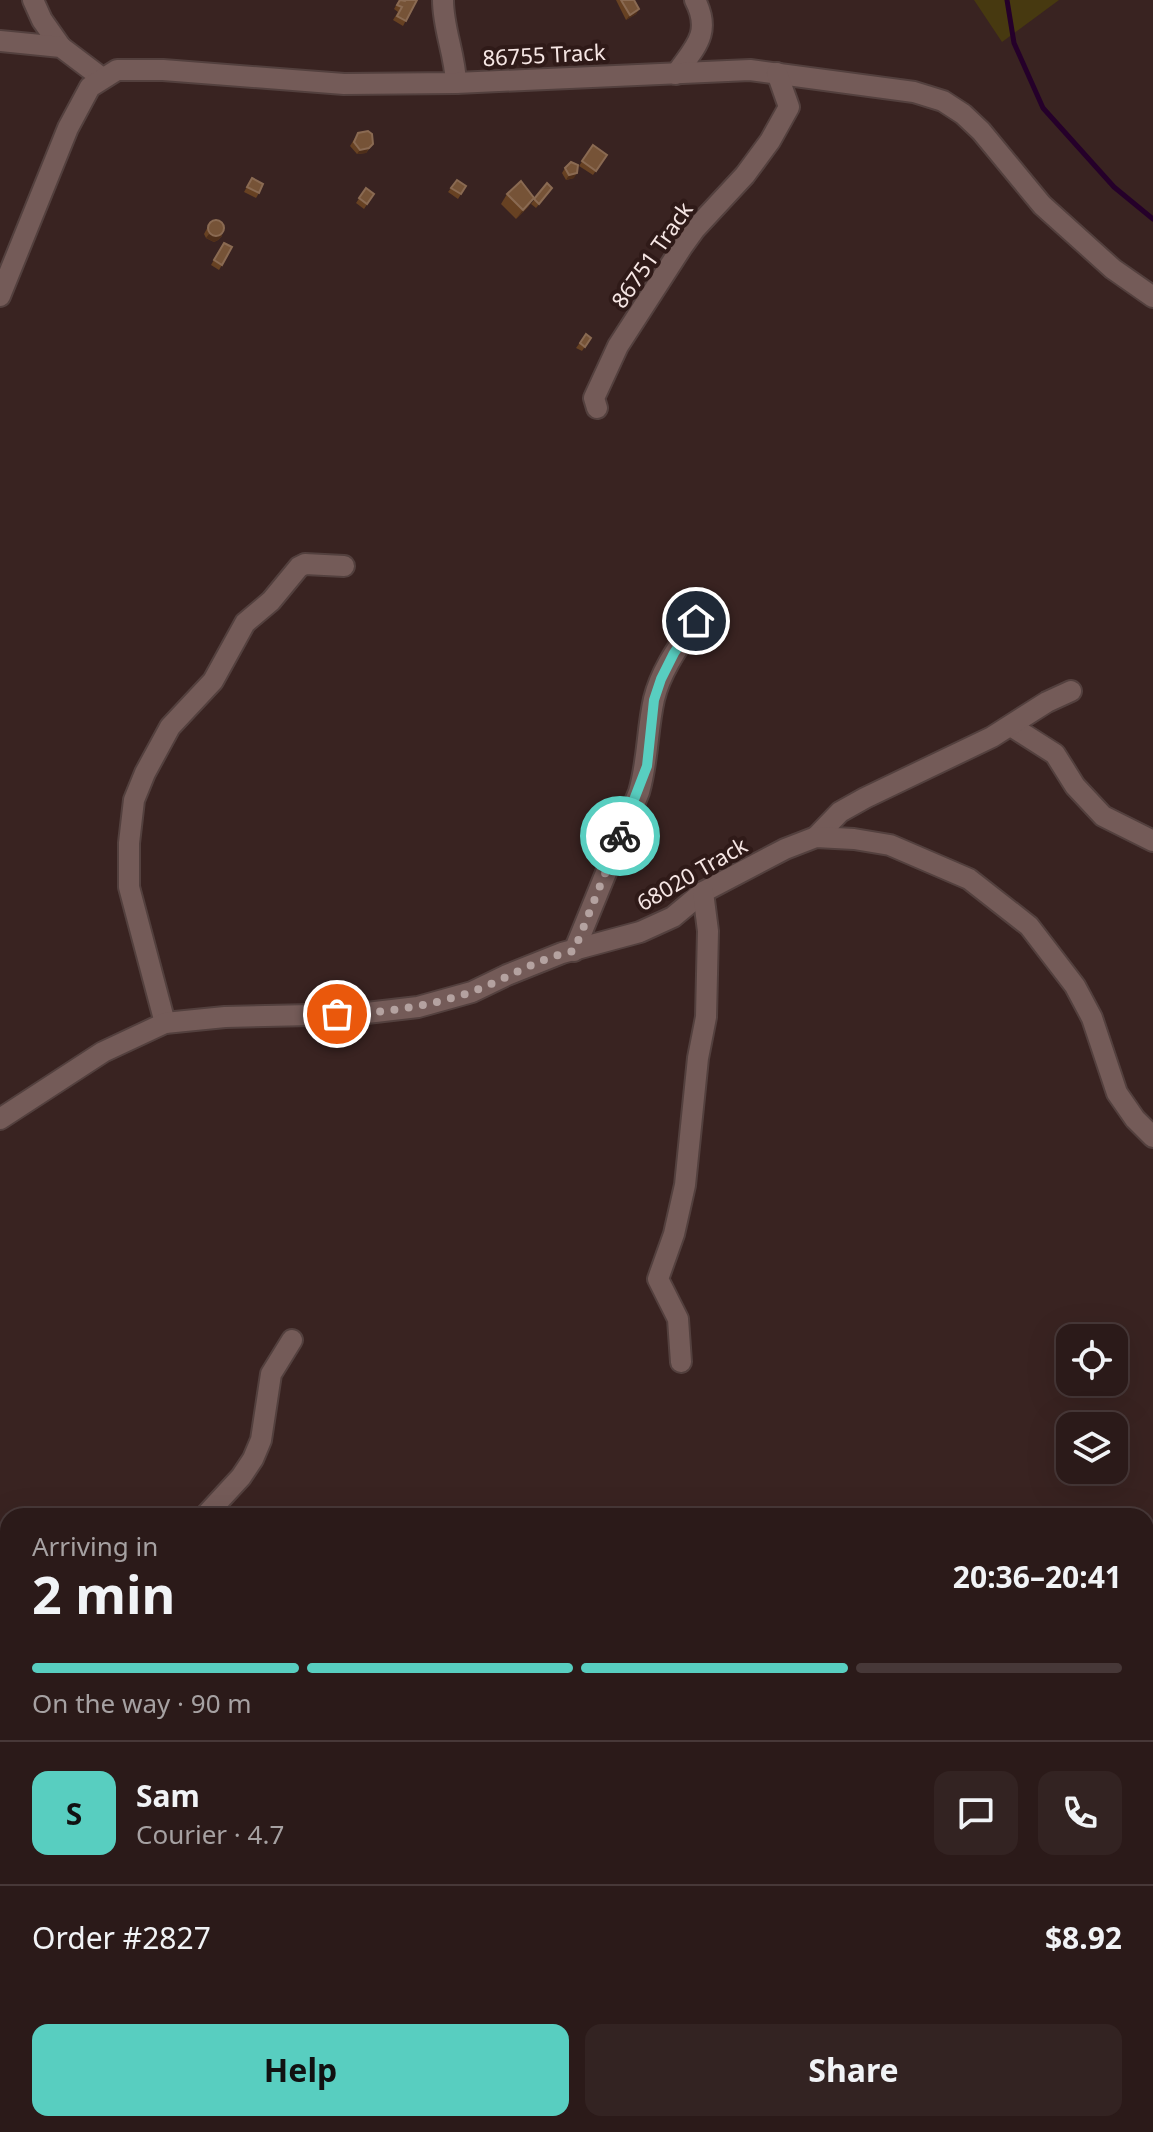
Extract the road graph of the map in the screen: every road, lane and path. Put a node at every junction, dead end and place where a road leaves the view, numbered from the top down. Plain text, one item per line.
1 (33, 0) edge
2 (443, 0) edge
3 (695, 0) edge
4 (0, 41) edge
5 (61, 47) junction
6 (777, 73) junction
7 (676, 74) junction
8 (102, 78) junction
9 (456, 83) junction
10 (0, 296) edge
11 (1153, 297) edge
12 (597, 408) dead end
13 (344, 566) dead end
14 (696, 621) dead end
15 (1071, 691) dead end
16 (1011, 726) junction
17 (816, 837) junction
18 (1153, 841) edge
19 (703, 892) junction
20 (574, 951) junction
21 (165, 1023) junction
22 (0, 1119) edge
23 (1153, 1137) edge
24 (292, 1340) dead end
25 (681, 1362) dead end
26 (212, 1508) edge

1 - 5 street
2 - 9 street
3 - 7 street
4 - 5 street
5 - 8 street
6 - 7 street, 86755 Track
6 - 11 street, 86755 Track
6 - 12 street, 86751 Track
7 - 9 street, 86755 Track
8 - 9 street, 86755 Track
8 - 10 street
13 - 21 street
14 - 20 street
15 - 16 street
16 - 17 street
16 - 18 street
17 - 19 street, 68020 Track
17 - 23 street, 68020 Track
19 - 20 street, 68020 Track
19 - 25 street
20 - 21 street, 68020 Track
21 - 22 street, 68020 Track
24 - 26 street

